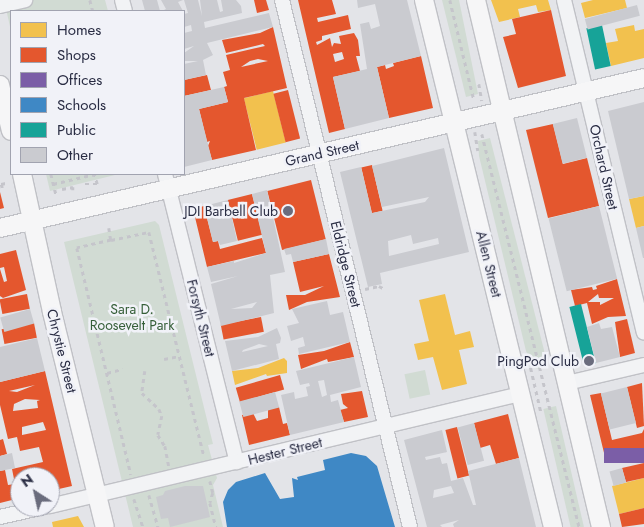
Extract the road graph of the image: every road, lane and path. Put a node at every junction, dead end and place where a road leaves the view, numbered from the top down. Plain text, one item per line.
1 (25, 0) edge
2 (282, 0) edge
3 (424, 0) edge
4 (450, 0) edge
5 (476, 0) edge
6 (564, 0) edge
7 (0, 6) edge
8 (644, 78) edge
9 (0, 85) edge
10 (586, 91) junction
11 (474, 100) dead end
12 (504, 111) junction
13 (454, 122) junction
14 (10, 127) edge
15 (482, 134) dead end
16 (320, 154) junction
17 (22, 175) edge
18 (51, 175) edge
19 (90, 175) edge
20 (94, 175) edge
21 (167, 182) edge
22 (6, 183) dead end
23 (53, 184) junction
24 (85, 184) dead end
25 (2, 188) dead end
26 (62, 189) dead end
27 (73, 190) dead end
28 (56, 194) dead end
29 (34, 221) junction
30 (0, 228) edge
31 (109, 228) dead end
32 (112, 240) junction
33 (385, 289) dead end
34 (364, 290) dead end
35 (644, 333) edge
36 (179, 356) junction
37 (164, 359) dead end
38 (644, 365) edge
39 (122, 369) dead end
40 (145, 372) dead end
41 (107, 373) junction
42 (567, 383) junction
43 (521, 394) junction
44 (386, 426) junction
45 (237, 462) junction
46 (207, 470) junction
47 (172, 478) junction
48 (133, 487) junction
49 (213, 493) dead end
50 (97, 495) junction
51 (60, 504) edge
52 (153, 508) dead end
53 (105, 527) edge
54 (143, 527) edge
55 (158, 527) edge
56 (216, 527) edge
57 (410, 527) edge
58 (553, 527) edge
59 (579, 527) edge
60 (602, 527) edge

1 - 7 street
2 - 16 street, Eldridge Street
3 - 13 main road, Allen Street
4 - 11 path
5 - 12 main road
6 - 10 street, Orchard Street
8 - 10 main road, Grand Street
9 - 14 main road
10 - 12 main road, Grand Street
10 - 35 street, Orchard Street
12 - 13 main road, Grand Street
12 - 42 main road
13 - 16 main road, Grand Street
13 - 43 main road, Allen Street
15 - 59 path, Allen Street
16 - 21 main road, Grand Street
16 - 44 street, Eldridge Street
17 - 29 main road, Chrystie Street
18 - 23 path
19 - 23 path
20 - 24 path
21 - 29 main road, Grand Street
21 - 45 street, Forsyth Street
22 - 25 path
23 - 28 path
26 - 27 path
29 - 30 main road, Grand Street
29 - 50 main road, Chrystie Street
31 - 32 path
32 - 36 path
32 - 41 path
33 - 34 path
36 - 37 path
36 - 46 path
38 - 42 street
39 - 41 path
40 - 47 path
41 - 48 path
42 - 60 main road
43 - 44 street, Hester Street
43 - 58 main road, Allen Street
44 - 45 street, Hester Street
44 - 57 street, Eldridge Street
45 - 46 street, Hester Street
46 - 47 street, Hester Street
47 - 48 street, Hester Street
48 - 50 street, Hester Street
48 - 54 path
49 - 56 path
50 - 51 street, Hester Street
50 - 53 main road, Chrystie Street
52 - 55 path

